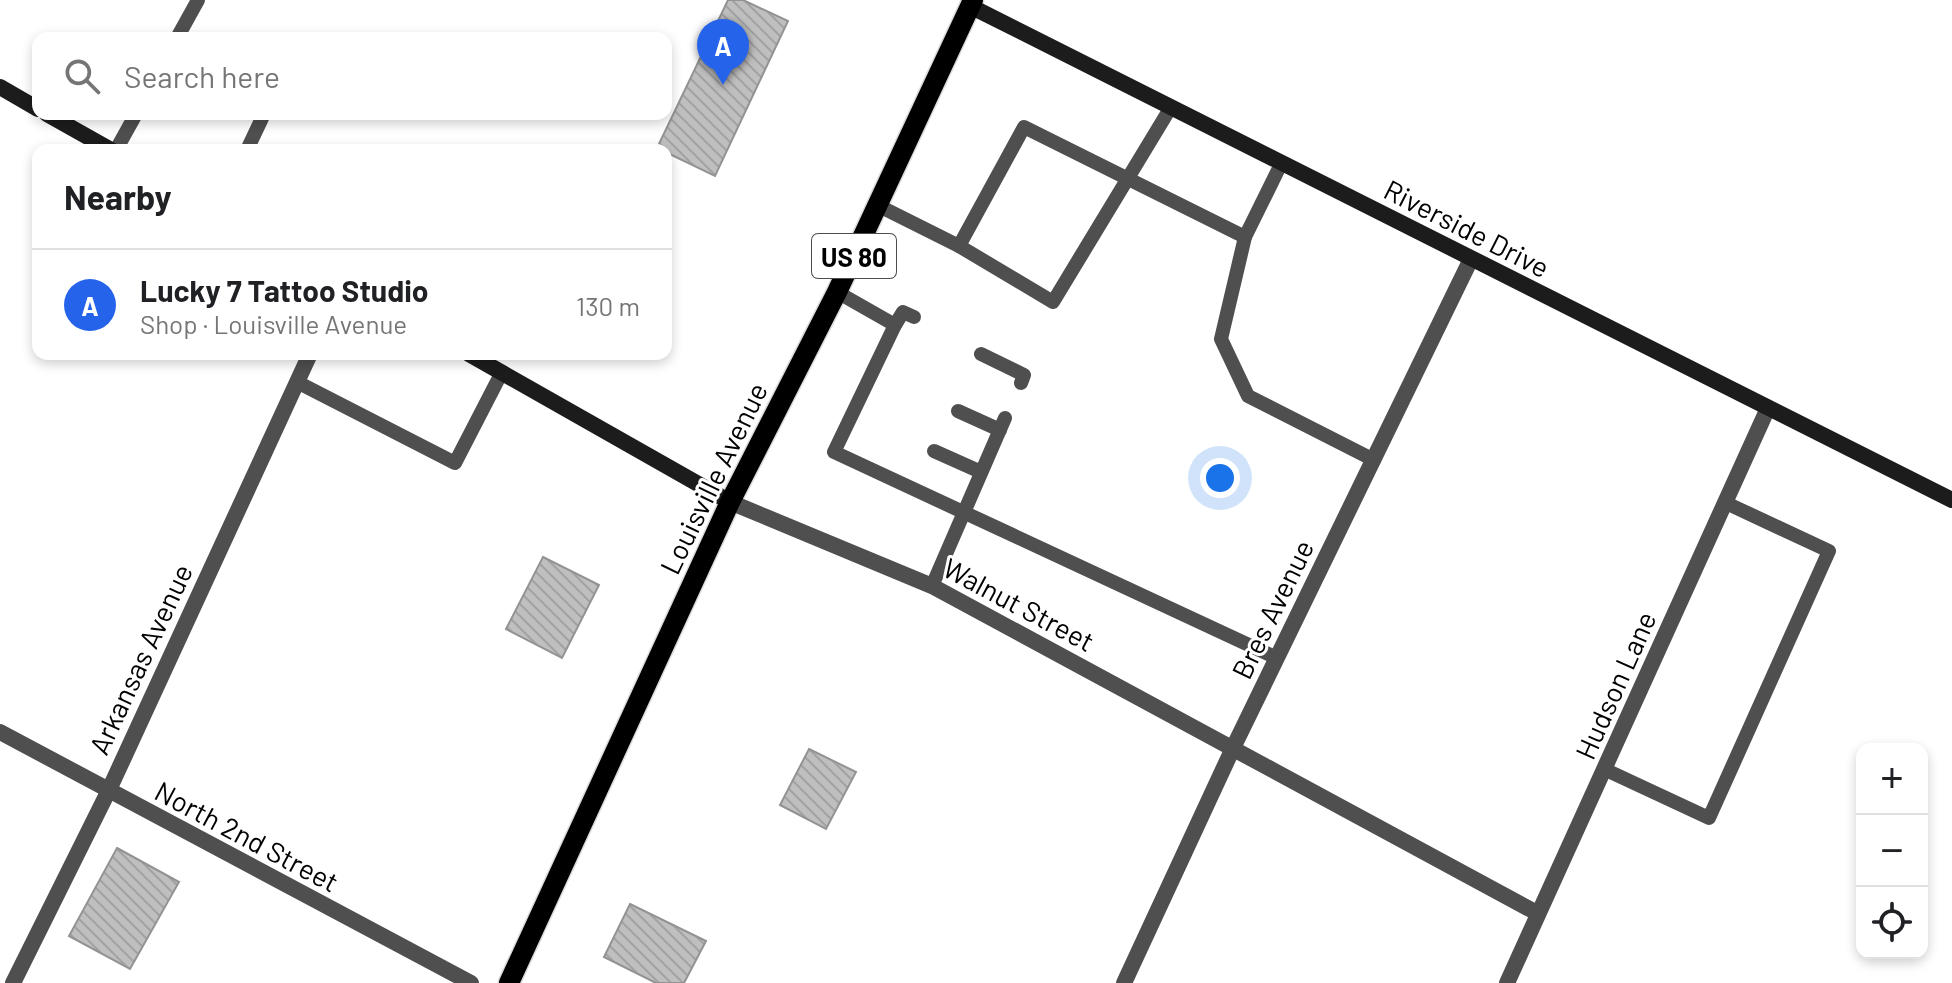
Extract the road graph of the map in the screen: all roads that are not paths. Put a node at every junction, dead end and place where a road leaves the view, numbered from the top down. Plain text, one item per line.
1 (198, 0) edge
2 (967, 2) edge
3 (180, 32) edge
4 (0, 87) edge
5 (32, 106) edge
6 (1171, 107) junction
7 (58, 120) edge
8 (132, 120) edge
9 (261, 120) edge
10 (102, 144) edge
11 (117, 144) edge
12 (250, 144) edge
13 (1281, 164) junction
14 (1128, 178) junction
15 (877, 205) junction
16 (1245, 237) junction
17 (959, 246) junction
18 (1471, 259) junction
19 (837, 292) junction
20 (914, 317) dead end
21 (895, 325) junction
22 (981, 354) dead end
23 (307, 360) edge
24 (480, 360) edge
25 (874, 368) junction
26 (502, 372) junction
27 (888, 375) dead end
28 (297, 382) junction
29 (1021, 383) dead end
30 (1768, 408) junction
31 (958, 411) dead end
32 (934, 451) dead end
33 (1374, 460) junction
34 (981, 472) junction
35 (1952, 500) edge
36 (730, 502) junction
37 (1726, 503) junction
38 (964, 512) junction
39 (932, 586) junction
40 (1277, 658) junction
41 (0, 732) edge
42 (1233, 748) junction
43 (1606, 770) junction
44 (108, 792) junction
45 (1537, 913) junction
46 (13, 983) edge
47 (471, 983) edge
48 (509, 983) edge
49 (1124, 983) edge
50 (1507, 983) edge

1 - 3 lane
2 - 6 street, Riverside Drive
2 - 15 main road, Louisville Avenue / US 80
4 - 5 street
6 - 13 street, Riverside Drive
6 - 14 lane
7 - 10 street
8 - 11 lane
9 - 12 lane
13 - 16 lane
13 - 18 street, Riverside Drive
14 - 16 lane
14 - 17 lane
14 - 17 lane
15 - 17 lane
15 - 19 main road, Louisville Avenue / US 80
16 - 33 lane
18 - 30 street, Riverside Drive
18 - 33 street, Bres Avenue
19 - 21 lane
19 - 36 main road, Louisville Avenue / US 80
20 - 21 lane
21 - 25 lane
22 - 29 lane
23 - 28 street, Arkansas Avenue
24 - 26 street, Walnut Street
25 - 27 lane
25 - 38 lane
26 - 28 lane
26 - 36 street, Walnut Street
28 - 44 street, Arkansas Avenue
30 - 35 street, Riverside Drive
30 - 37 street, Hudson Lane
31 - 34 lane
32 - 34 lane
33 - 40 street, Bres Avenue
34 - 38 lane
36 - 39 street, Walnut Street
36 - 48 main road, Louisville Avenue / US 80
37 - 43 street, Hudson Lane
37 - 43 lane
38 - 39 lane
38 - 40 lane
39 - 42 street, Walnut Street
40 - 42 street, Bres Avenue
41 - 44 street, North 2nd Street
42 - 45 street, Walnut Street
42 - 49 street, Bres Avenue
43 - 45 street, Hudson Lane
44 - 46 street, Arkansas Avenue
44 - 47 street, North 2nd Street
45 - 50 street, Hudson Lane

